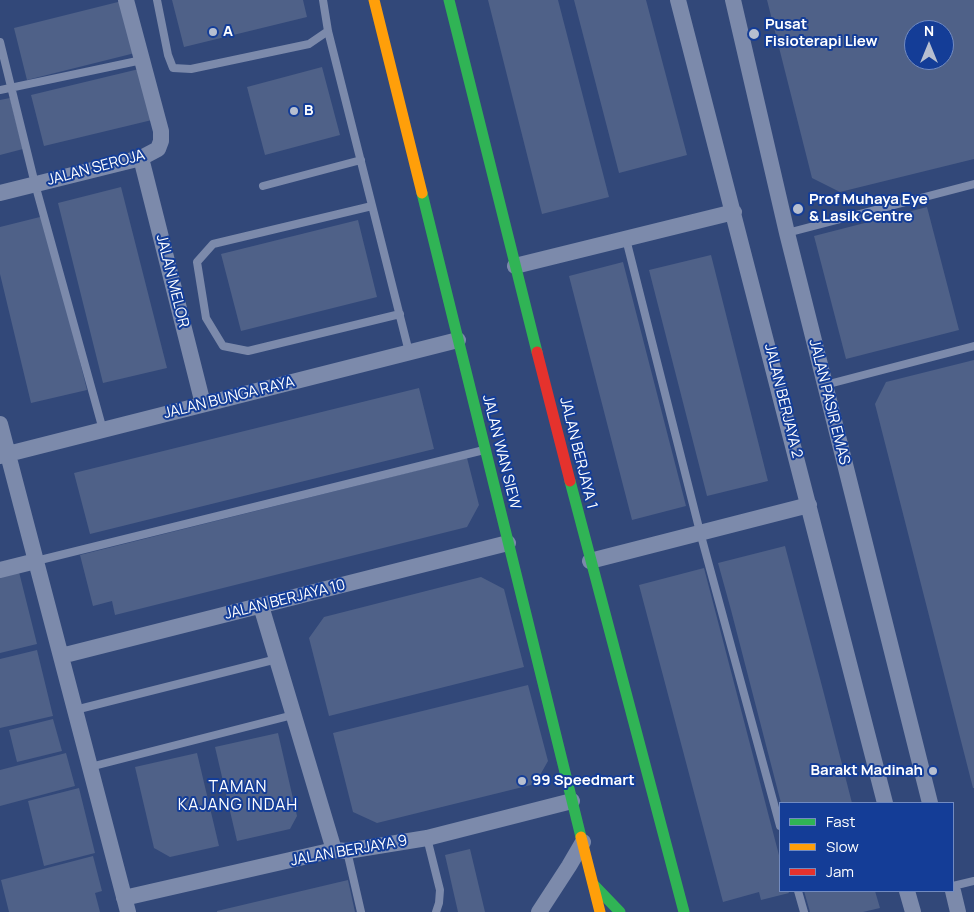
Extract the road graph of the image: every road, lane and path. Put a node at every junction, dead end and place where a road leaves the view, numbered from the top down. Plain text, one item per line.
1 (126, 0) edge
2 (157, 0) edge
3 (323, 0) edge
4 (374, 0) edge
5 (448, 0) edge
6 (678, 0) edge
7 (733, 0) edge
8 (328, 31) junction
9 (0, 42) edge
10 (142, 60) junction
11 (11, 87) junction
12 (0, 90) edge
13 (141, 158) junction
14 (361, 160) junction
15 (34, 184) junction
16 (974, 184) edge
17 (263, 186) dead end
18 (0, 193) edge
19 (372, 206) junction
20 (734, 212) junction
21 (787, 233) junction
22 (626, 239) junction
23 (515, 266) junction
24 (400, 314) junction
25 (458, 340) junction
26 (974, 346) edge
27 (409, 352) junction
28 (825, 385) junction
29 (203, 404) junction
30 (0, 424) edge
31 (103, 430) junction
32 (486, 450) junction
33 (4, 455) edge
34 (809, 505) junction
35 (700, 532) junction
36 (508, 543) junction
37 (590, 560) junction
38 (36, 561) junction
39 (0, 570) edge
40 (261, 606) junction
41 (61, 656) junction
42 (277, 660) junction
43 (75, 710) junction
44 (293, 715) junction
45 (90, 767) junction
46 (572, 801) junction
47 (885, 802) edge
48 (930, 802) edge
49 (779, 822) edge
50 (426, 838) junction
51 (583, 842) junction
52 (341, 851) junction
53 (974, 881) edge
54 (593, 884) junction
55 (954, 886) edge
56 (798, 892) edge
57 (908, 892) edge
58 (952, 892) edge
59 (126, 905) edge
60 (956, 911) edge
61 (361, 912) edge
62 (436, 912) edge
63 (539, 912) edge
64 (600, 912) edge
65 (620, 912) edge
66 (684, 912) edge
67 (804, 912) edge
68 (913, 912) edge

1 - 10 street, JALAN SEROJA
2 - 8 lane
3 - 8 lane
4 - 25 street, JALAN WAN SIEW
5 - 23 street, JALAN BERJAYA 1
6 - 20 street, JALAN BERJAYA 2
7 - 21 street, JALAN PASIR EMAS
8 - 14 lane
9 - 11 lane
10 - 11 lane
10 - 13 street, JALAN SEROJA
11 - 12 lane
11 - 15 lane
13 - 15 street, JALAN SEROJA
13 - 29 street, JALAN MELOR
14 - 17 lane
14 - 19 lane
15 - 18 street, JALAN SEROJA
15 - 31 lane
16 - 21 lane
19 - 24 lane
19 - 24 lane
20 - 22 street
20 - 34 street, JALAN BERJAYA 2
21 - 28 street, JALAN PASIR EMAS
22 - 23 street
22 - 35 lane
23 - 37 street, JALAN BERJAYA 1
24 - 27 lane
25 - 27 street, JALAN BUNGA RAYA
25 - 32 street, JALAN WAN SIEW
26 - 28 lane
27 - 29 street, JALAN BUNGA RAYA
28 - 48 street, JALAN PASIR EMAS
29 - 31 street, JALAN BUNGA RAYA
30 - 33 street
31 - 33 street, JALAN BUNGA RAYA
32 - 36 street, JALAN WAN SIEW
32 - 38 lane
33 - 38 street
34 - 35 street
34 - 47 street, JALAN BERJAYA 2
35 - 37 street
35 - 49 lane
36 - 40 street, JALAN BERJAYA 10
36 - 46 street, JALAN WAN SIEW
37 - 66 street, JALAN BERJAYA 1
38 - 39 street
38 - 41 street
40 - 41 street, JALAN BERJAYA 10
40 - 42 street
41 - 43 street
42 - 43 lane
42 - 44 street
43 - 45 street
44 - 45 lane
44 - 52 street
45 - 59 street
46 - 50 street, JALAN BERJAYA 9
46 - 51 street, JALAN WAN SIEW
50 - 52 street, JALAN BERJAYA 9
50 - 62 lane
51 - 54 street, JALAN WAN SIEW
51 - 63 street
52 - 59 street, JALAN BERJAYA 9
52 - 61 lane
53 - 55 lane
54 - 64 street, JALAN WAN SIEW
54 - 65 street
56 - 67 lane
57 - 68 street
58 - 60 street

